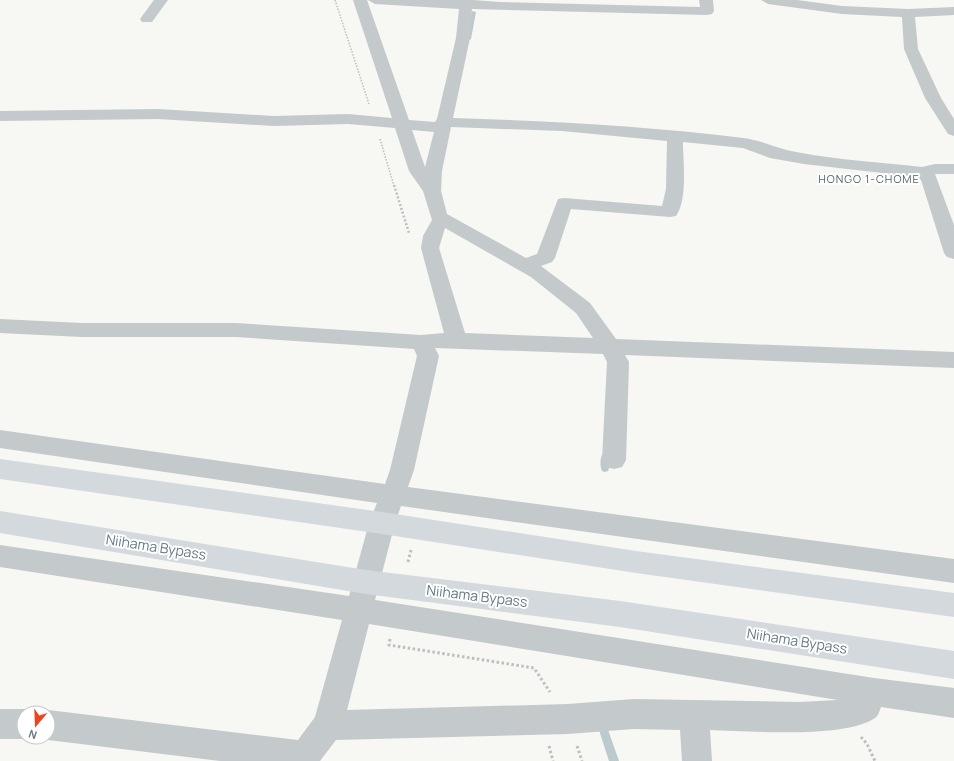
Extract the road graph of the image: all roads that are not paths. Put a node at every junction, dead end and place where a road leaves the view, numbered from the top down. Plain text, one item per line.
1 (161, 0) edge
2 (360, 0) edge
3 (375, 0) edge
4 (706, 0) edge
5 (768, 0) edge
6 (466, 3) edge
7 (954, 11) edge
8 (908, 13) junction
9 (147, 18) dead end
10 (0, 116) edge
11 (403, 125) junction
12 (443, 125) junction
13 (954, 131) edge
14 (675, 136) junction
15 (954, 169) edge
16 (922, 172) junction
17 (432, 191) junction
18 (937, 198) junction
19 (954, 201) edge
20 (442, 218) junction
21 (954, 253) edge
22 (525, 265) junction
23 (0, 326) edge
24 (456, 340) junction
25 (421, 342) junction
26 (609, 346) junction
27 (954, 360) edge
28 (0, 439) edge
29 (614, 460) dead end
30 (0, 469) edge
31 (392, 495) junction
32 (0, 522) edge
33 (382, 523) junction
34 (0, 556) edge
35 (954, 571) edge
36 (366, 582) junction
37 (954, 605) edge
38 (359, 610) junction
39 (954, 665) edge
40 (874, 692) junction
41 (954, 703) edge
42 (694, 714) junction
43 (0, 724) edge
44 (16, 724) edge
45 (328, 725) junction
46 (56, 726) edge
47 (305, 759) edge
48 (698, 761) edge

1 - 9 street
2 - 11 street
3 - 6 street
4 - 6 street
5 - 8 street
6 - 12 street
7 - 8 street
8 - 13 street
10 - 11 street
11 - 12 street
11 - 17 street
12 - 14 street
12 - 17 street
14 - 16 street
14 - 22 street
15 - 16 street
16 - 18 street
17 - 20 street
18 - 19 street
18 - 21 street
20 - 22 street
20 - 24 street
22 - 26 street
23 - 25 street
24 - 25 street
24 - 26 street
25 - 31 street
26 - 27 street
26 - 29 street
28 - 31 street
30 - 33 highway
31 - 33 street
31 - 35 street
32 - 36 highway, Niihama Bypass
33 - 36 street
33 - 37 highway
34 - 38 street
36 - 38 street
36 - 39 highway, Niihama Bypass
38 - 40 street
38 - 45 street
40 - 41 street
40 - 42 street
42 - 45 street
42 - 48 street
43 - 44 street
45 - 47 street
46 - 47 street

